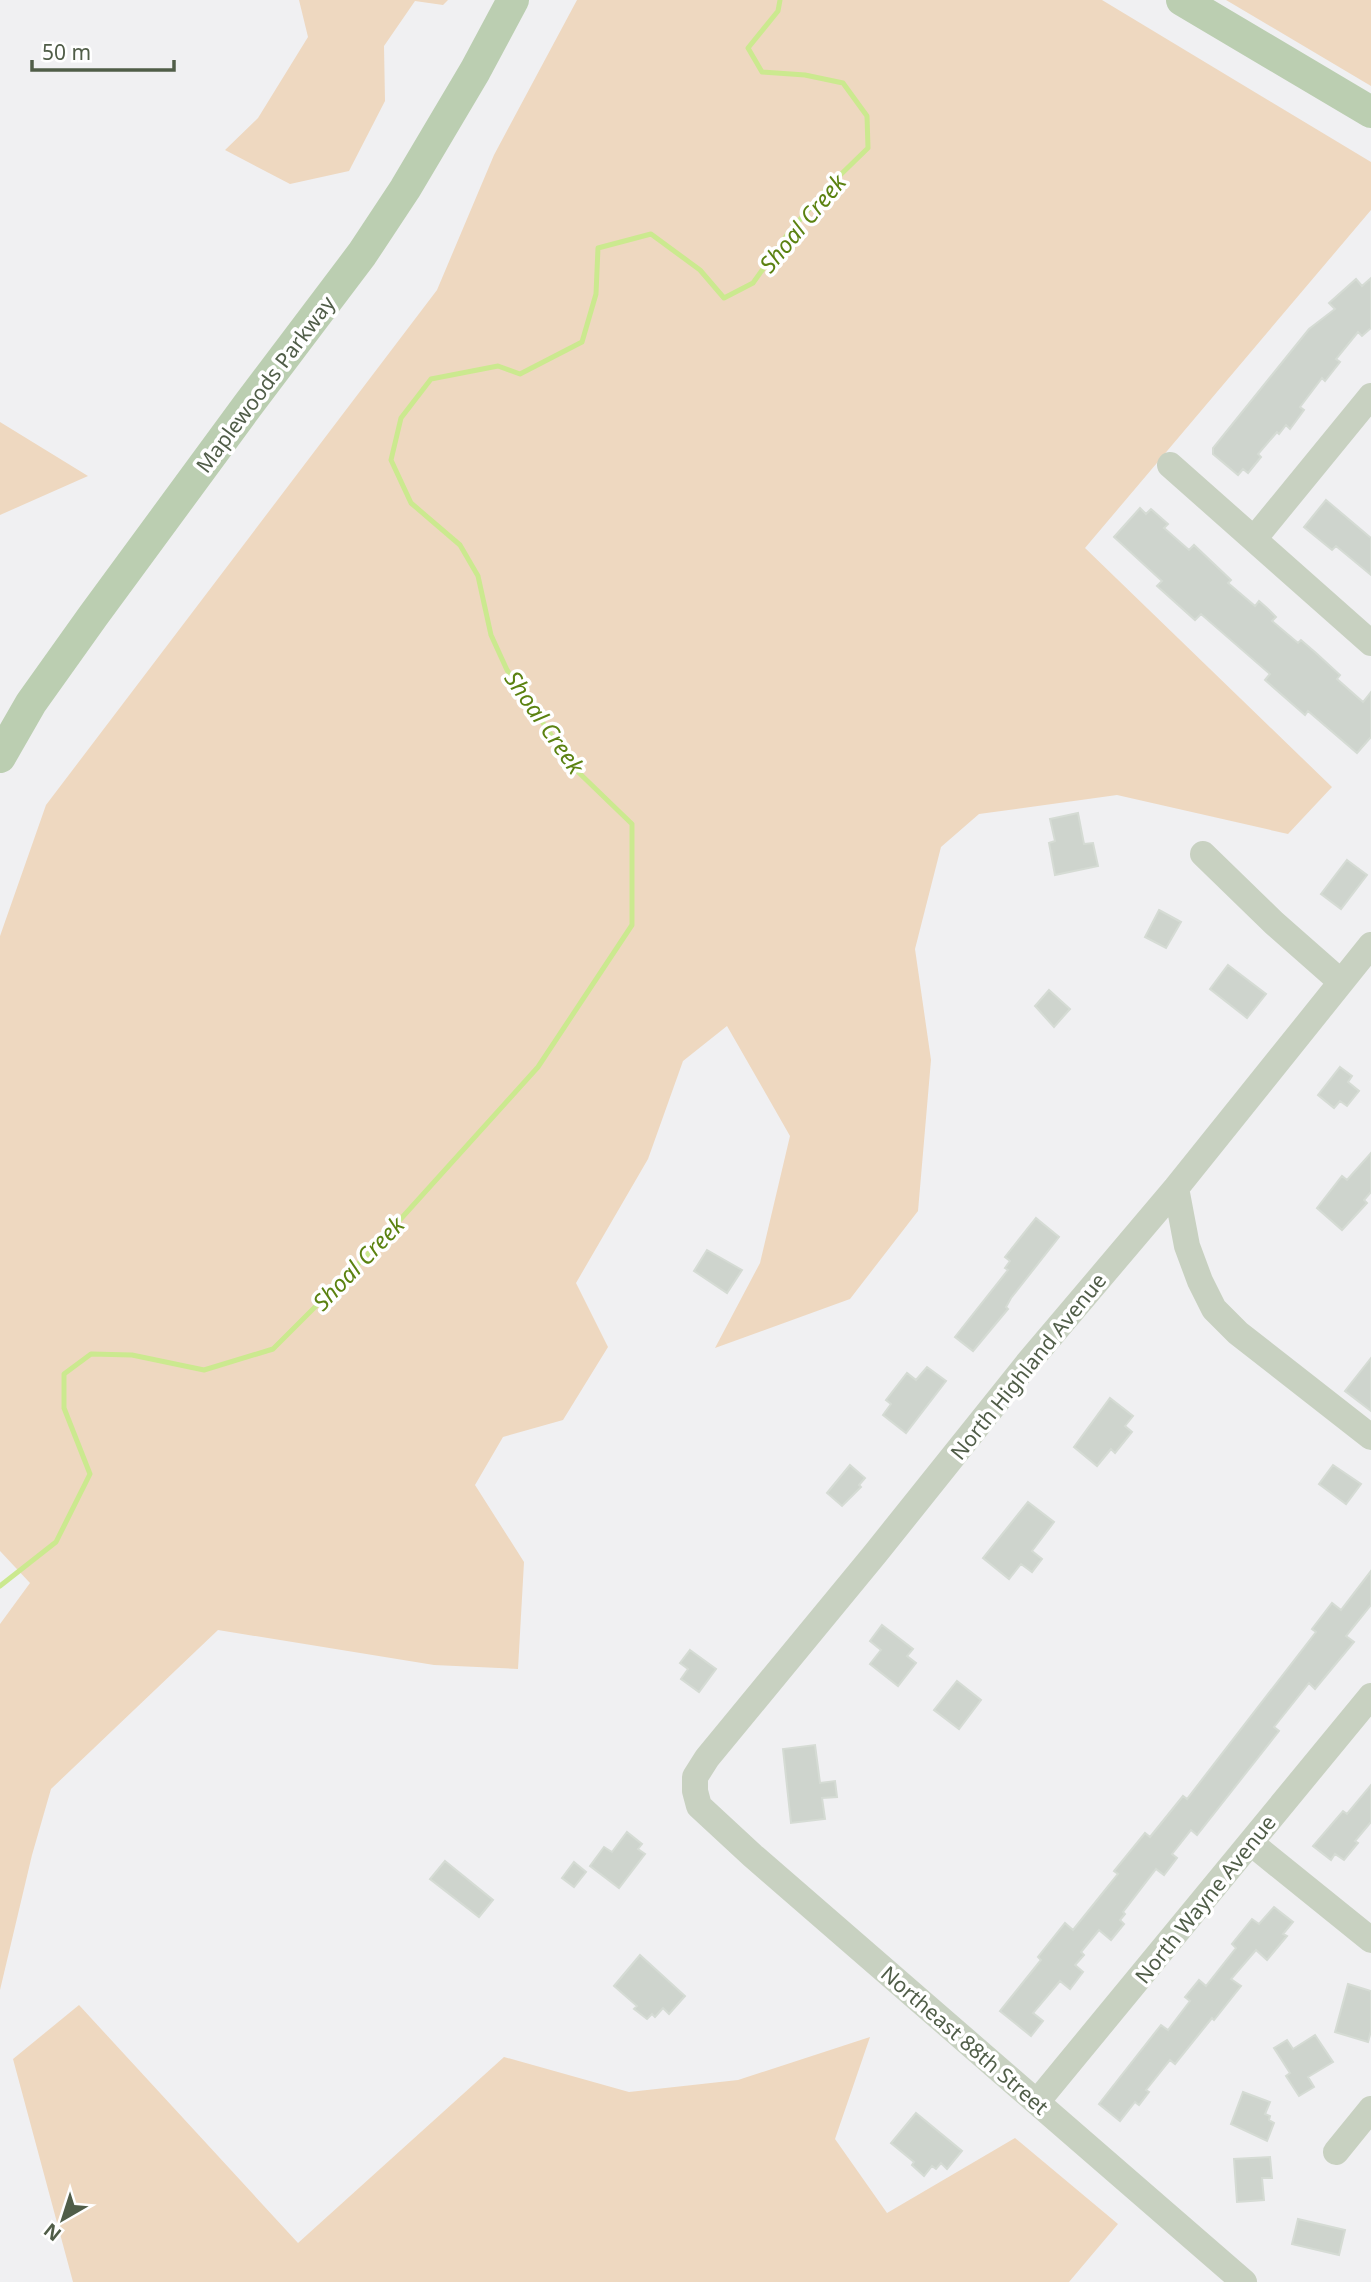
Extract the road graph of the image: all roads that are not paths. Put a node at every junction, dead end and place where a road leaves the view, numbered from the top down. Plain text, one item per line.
1 (513, 0) edge
2 (1182, 0) edge
3 (1371, 113) edge
4 (1371, 396) edge
5 (1170, 465) dead end
6 (1254, 539) junction
7 (1371, 643) edge
8 (0, 757) edge
9 (1203, 854) dead end
10 (1371, 946) edge
11 (1341, 982) junction
12 (1176, 1188) junction
13 (1371, 1437) edge
14 (1371, 1696) edge
15 (695, 1791) joint
16 (1251, 1843) junction
17 (1371, 1940) edge
18 (1037, 2102) junction
19 (1371, 2109) edge
20 (1336, 2152) dead end
21 (1244, 2282) edge

1 - 8 main road, Maplewoods Parkway
2 - 3 main road
4 - 6 street
5 - 6 street
6 - 7 street
9 - 11 street
10 - 11 street, North Highland Avenue
11 - 12 street, North Highland Avenue
12 - 13 street
12 - 15 street, North Highland Avenue
14 - 16 street, North Wayne Avenue
15 - 18 street, Northeast 88th Street
16 - 17 street
16 - 18 street, North Wayne Avenue
18 - 21 street, Northeast 88th Street
19 - 20 street

